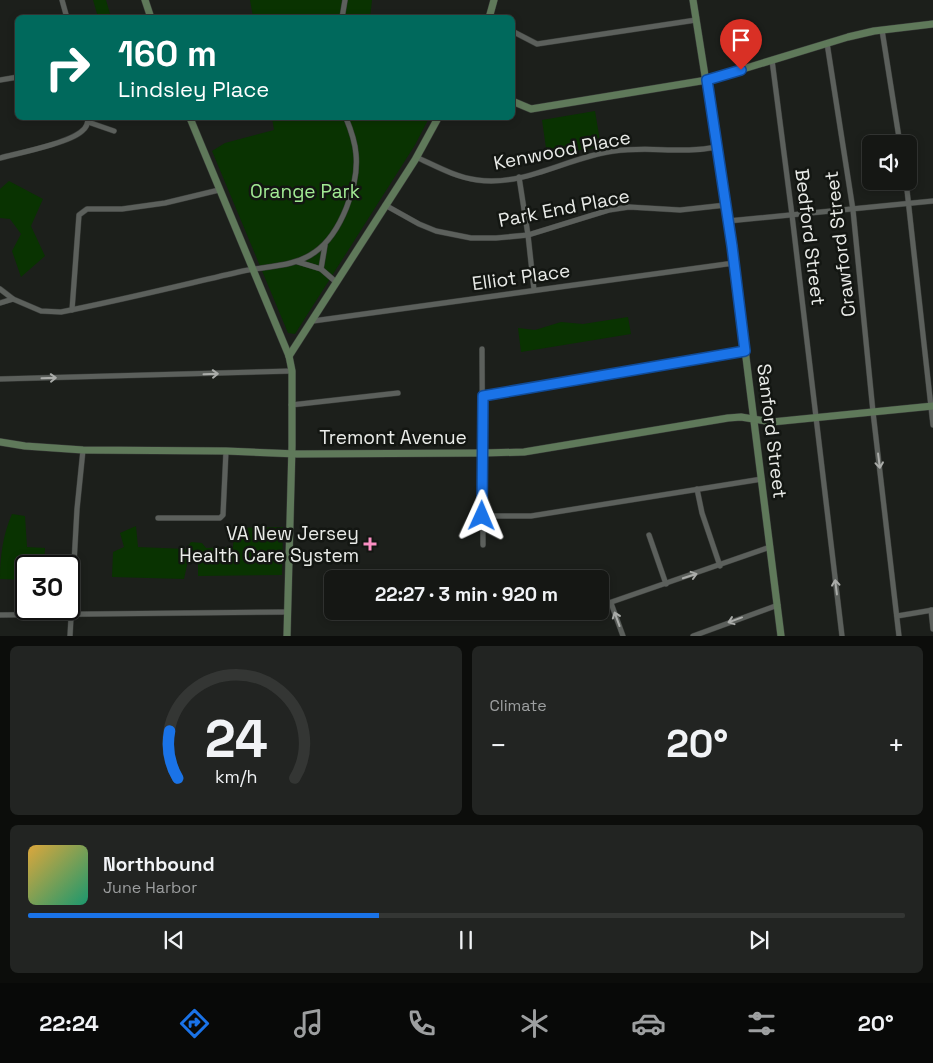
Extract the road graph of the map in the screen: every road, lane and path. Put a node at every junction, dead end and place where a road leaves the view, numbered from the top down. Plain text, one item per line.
1 (62, 0) edge
2 (145, 0) edge
3 (345, 0) edge
4 (494, 0) edge
5 (693, 0) edge
6 (66, 15) edge
7 (151, 15) edge
8 (342, 15) edge
9 (490, 15) edge
10 (696, 20) junction
11 (933, 24) edge
12 (882, 30) junction
13 (515, 33) edge
14 (827, 43) junction
15 (772, 60) junction
16 (15, 78) edge
17 (0, 80) edge
18 (707, 80) junction
19 (515, 102) edge
20 (88, 120) edge
21 (191, 120) edge
22 (347, 120) edge
23 (437, 120) edge
24 (114, 131) dead end
25 (899, 135) edge
26 (717, 146) junction
27 (0, 158) edge
28 (416, 158) junction
29 (519, 178) junction
30 (219, 190) junction
31 (907, 190) edge
32 (933, 201) edge
33 (909, 204) junction
34 (385, 205) junction
35 (726, 205) junction
36 (852, 210) junction
37 (792, 215) junction
38 (728, 221) junction
39 (528, 235) junction
40 (325, 244) junction
41 (297, 261) junction
42 (734, 263) junction
43 (252, 269) junction
44 (321, 269) junction
45 (336, 282) junction
46 (0, 289) edge
47 (534, 290) junction
48 (14, 299) junction
49 (0, 303) edge
50 (72, 310) junction
51 (313, 321) junction
52 (482, 349) dead end
53 (745, 351) junction
54 (289, 356) junction
55 (292, 371) junction
56 (0, 379) edge
57 (398, 393) dead end
58 (483, 396) junction
59 (291, 405) junction
60 (932, 406) edge
61 (873, 412) junction
62 (754, 418) junction
63 (816, 418) junction
64 (933, 426) edge
65 (0, 442) edge
66 (83, 450) junction
67 (226, 451) junction
68 (484, 453) junction
69 (291, 454) junction
70 (762, 479) junction
71 (698, 489) junction
72 (482, 516) junction
73 (158, 518) dead end
74 (649, 535) dead end
75 (483, 545) dead end
76 (770, 547) junction
77 (74, 555) edge
78 (720, 566) junction
79 (666, 584) junction
80 (611, 603) joint
81 (778, 605) junction
82 (932, 610) edge
83 (288, 612) junction
84 (80, 614) edge
85 (0, 615) edge
86 (15, 615) edge
87 (897, 616) junction
88 (71, 620) edge
89 (933, 629) edge
90 (70, 636) edge
91 (287, 636) edge
92 (623, 636) edge
93 (693, 636) edge
94 (782, 636) edge
95 (842, 636) edge
96 (899, 636) edge

1 - 6 street
2 - 7 main road
3 - 8 street
4 - 9 main road
5 - 10 main road, Sanford Street
10 - 13 street
10 - 18 main road, Sanford Street
11 - 12 main road
12 - 14 main road
12 - 25 street
14 - 15 main road
14 - 36 street, Crawford Street
15 - 18 main road
15 - 37 street, Bedford Street
16 - 17 street
18 - 19 main road
18 - 26 main road, Sanford Street
20 - 24 street
20 - 27 street
21 - 30 main road
22 - 40 street
23 - 28 main road
26 - 29 street, Kenwood Place
26 - 35 main road, Sanford Street
28 - 29 street, Kenwood Place
28 - 34 main road
29 - 39 street
30 - 43 main road
30 - 50 street
31 - 33 street
32 - 33 street
33 - 36 street
33 - 60 street
34 - 39 street, Park End Place
34 - 45 main road
35 - 38 main road, Sanford Street
35 - 39 street, Park End Place
36 - 37 street
36 - 61 street, Crawford Street
37 - 38 street
37 - 63 street, Bedford Street
38 - 42 main road, Sanford Street
39 - 47 street
40 - 41 street
40 - 44 street
41 - 43 street
41 - 44 street
42 - 47 street, Elliot Place
42 - 53 main road, Sanford Street
43 - 50 street
43 - 54 main road
44 - 45 street
45 - 51 main road
46 - 48 street
47 - 51 street, Elliot Place
48 - 49 street
48 - 50 street
51 - 54 main road
52 - 58 street
53 - 58 street
53 - 62 main road, Sanford Street
54 - 55 main road
56 -> 55 street
55 - 59 main road
57 - 59 street
58 - 68 street
59 - 69 main road
60 - 61 main road, Tremont Avenue
60 - 64 street
61 - 63 main road, Tremont Avenue
61 -> 87 street, Crawford Street
62 - 63 main road, Tremont Avenue
62 - 68 main road, Tremont Avenue
62 - 70 main road, Sanford Street
95 -> 63 street, Bedford Street
65 - 66 main road, Tremont Avenue
66 - 67 main road, Tremont Avenue
66 - 77 street
67 - 69 main road, Tremont Avenue
67 - 73 street
68 - 69 main road, Tremont Avenue
68 - 72 street
69 - 83 main road
70 - 71 street
70 - 76 main road, Sanford Street
71 - 72 street
71 - 78 street
72 - 75 street
74 - 79 street
76 - 78 street
76 - 81 main road, Sanford Street
79 -> 78 street
79 - 80 street
92 -> 80 street
81 -> 93 street
81 - 94 main road, Sanford Street
82 - 87 street
82 - 89 street
83 - 84 street
83 - 91 main road
85 - 86 street
87 - 96 street, Crawford Street
88 - 90 street

